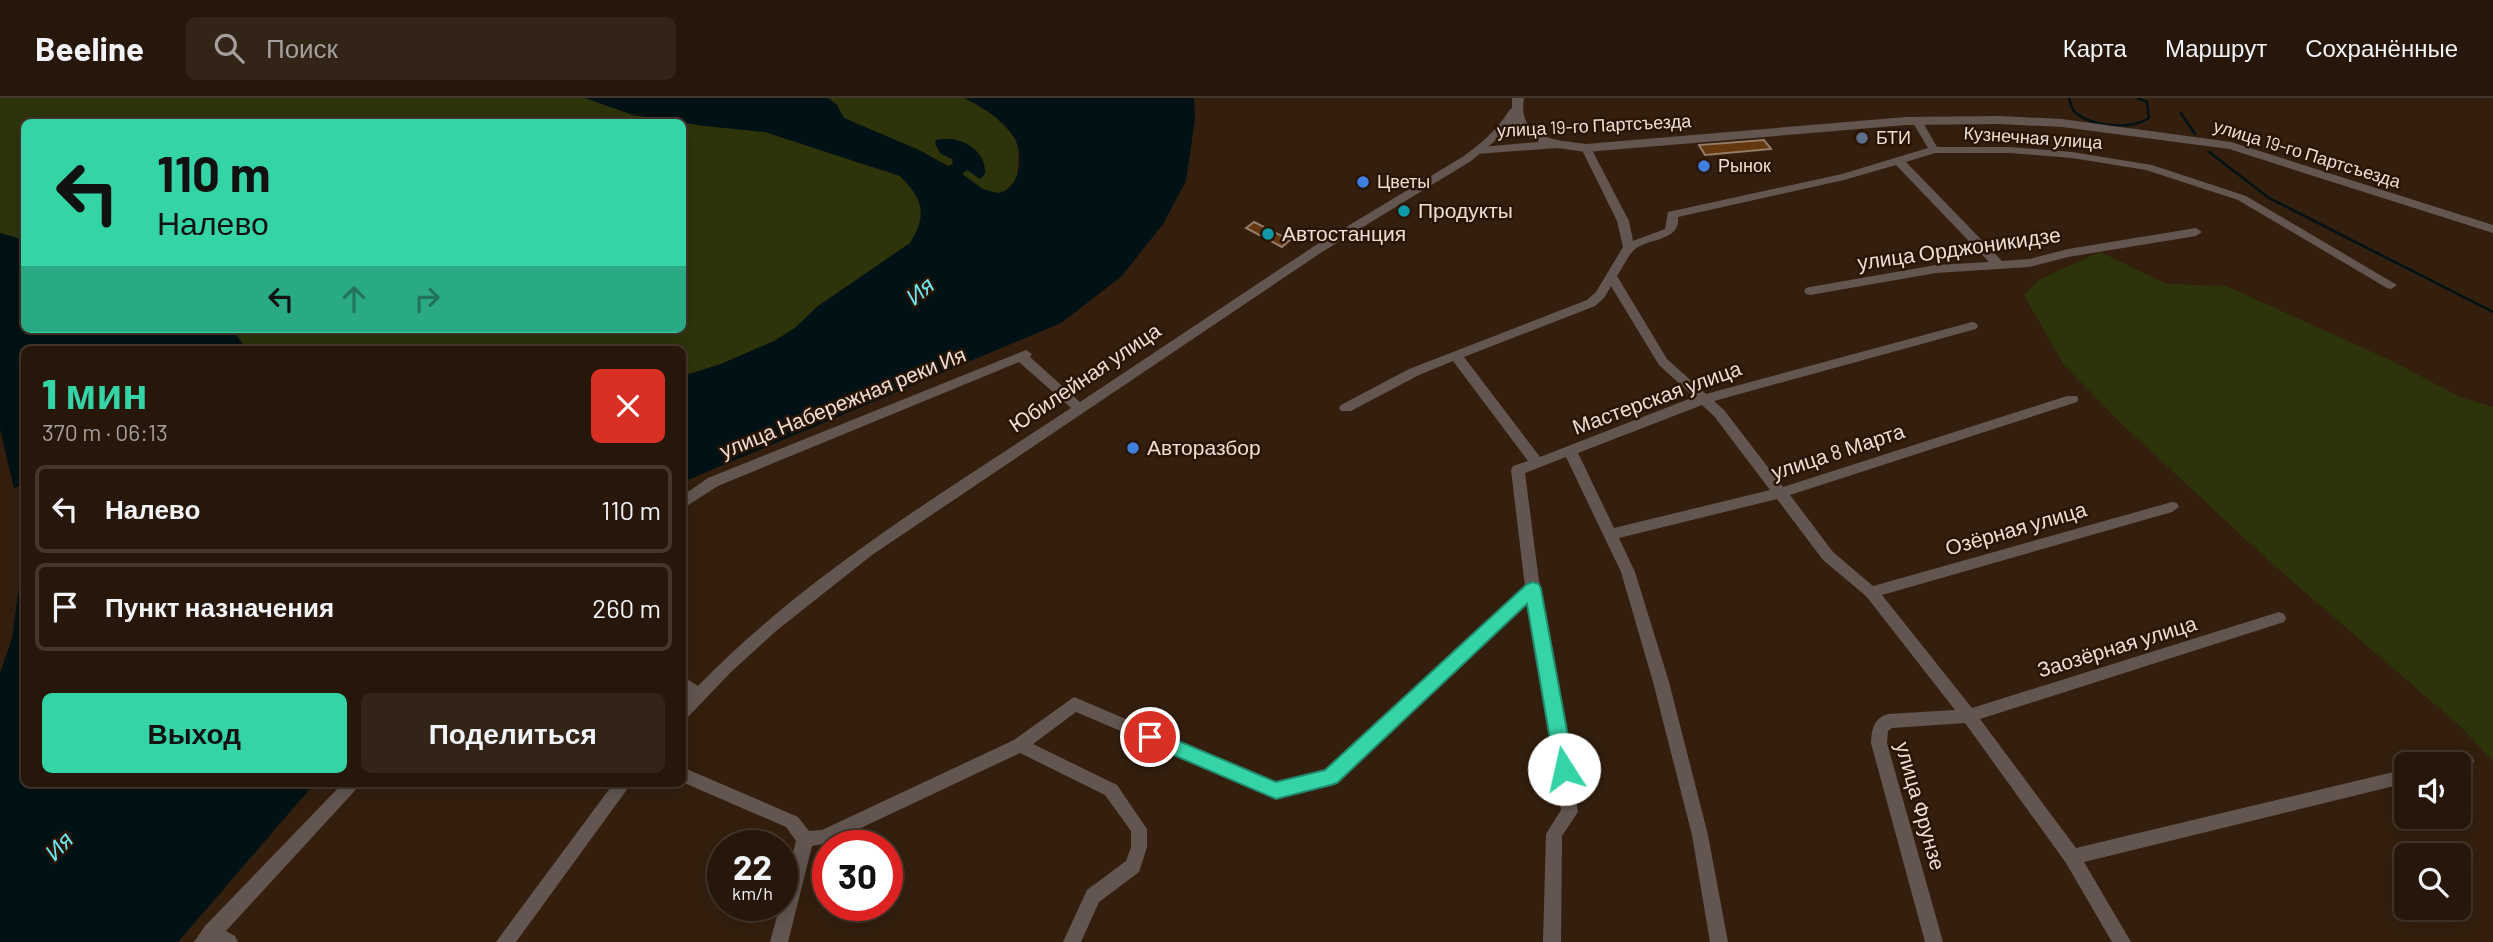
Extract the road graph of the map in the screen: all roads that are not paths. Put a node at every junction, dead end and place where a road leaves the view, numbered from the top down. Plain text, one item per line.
1 (1518, 98) edge
2 (1514, 111) junction
3 (1917, 121) junction
4 (1557, 144) junction
5 (1586, 148) junction
6 (1934, 150) junction
7 (1481, 151) junction
8 (1898, 160) junction
9 (2493, 229) edge
10 (2196, 232) dead end
11 (1629, 247) junction
12 (1998, 264) junction
13 (1611, 276) junction
14 (2391, 285) dead end
15 (1810, 291) dead end
16 (1972, 326) dead end
17 (1456, 356) junction
18 (1703, 399) junction
19 (2072, 399) dead end
20 (1346, 408) dead end
21 (1080, 409) junction
22 (1570, 451) junction
23 (1537, 463) junction
24 (1781, 494) junction
25 (686, 501) edge
26 (2172, 507) dead end
27 (1612, 534) junction
28 (1533, 589) junction
29 (1871, 592) junction
30 (2279, 618) dead end
31 (686, 685) edge
32 (698, 695) junction
33 (686, 708) edge
34 (1967, 716) junction
35 (1020, 746) junction
36 (686, 776) edge
37 (2394, 779) edge
38 (351, 787) edge
39 (621, 787) edge
40 (805, 839) junction
41 (2072, 857) junction
42 (207, 937) edge
43 (229, 942) edge
44 (505, 942) edge
45 (779, 942) edge
46 (1072, 942) edge
47 (1552, 942) edge
48 (1719, 942) edge
49 (1934, 942) edge
50 (2122, 942) edge

1 - 2 street, Юбилейная улица
2 - 4 street
2 - 7 street, Юбилейная улица
3 - 5 street, улица 19-го Партсъезда
3 - 6 street
3 - 9 street, улица 19-го Партсъезда
4 - 5 street, улица 19-го Партсъезда
4 - 7 street, улица 19-го Партсъезда
5 - 11 street
6 - 8 street, Кузнечная улица
6 - 14 street, Кузнечная улица
7 - 21 street, Юбилейная улица
8 - 11 street, Кузнечная улица
8 - 12 street
10 - 12 street, улица Орджоникидзе
11 - 13 street
12 - 15 street, улица Орджоникидзе
13 - 17 street
13 - 18 street
16 - 18 street, Мастерская улица
17 - 20 street
17 - 23 street
18 - 22 street, Мастерская улица
18 - 24 street
19 - 24 street, улица 8 Марта
21 - 25 street, улица Набережная реки Ия
21 - 32 street, Юбилейная улица
22 - 23 street
22 - 27 street, Мастерская улица
23 - 28 street
24 - 27 street, улица 8 Марта
24 - 29 street
26 - 29 street, Озёрная улица
27 - 48 street, Мастерская улица
28 - 35 street
28 - 47 street
29 - 34 street
30 - 34 street, Заозёрная улица
31 - 32 street
32 - 33 street, Юбилейная улица
34 - 41 street
34 - 49 street, улица Фрунзе
35 - 40 street
35 - 46 street
36 - 40 street
37 - 41 street
38 - 42 street
39 - 44 street
40 - 45 street
41 - 50 street
42 - 43 street

